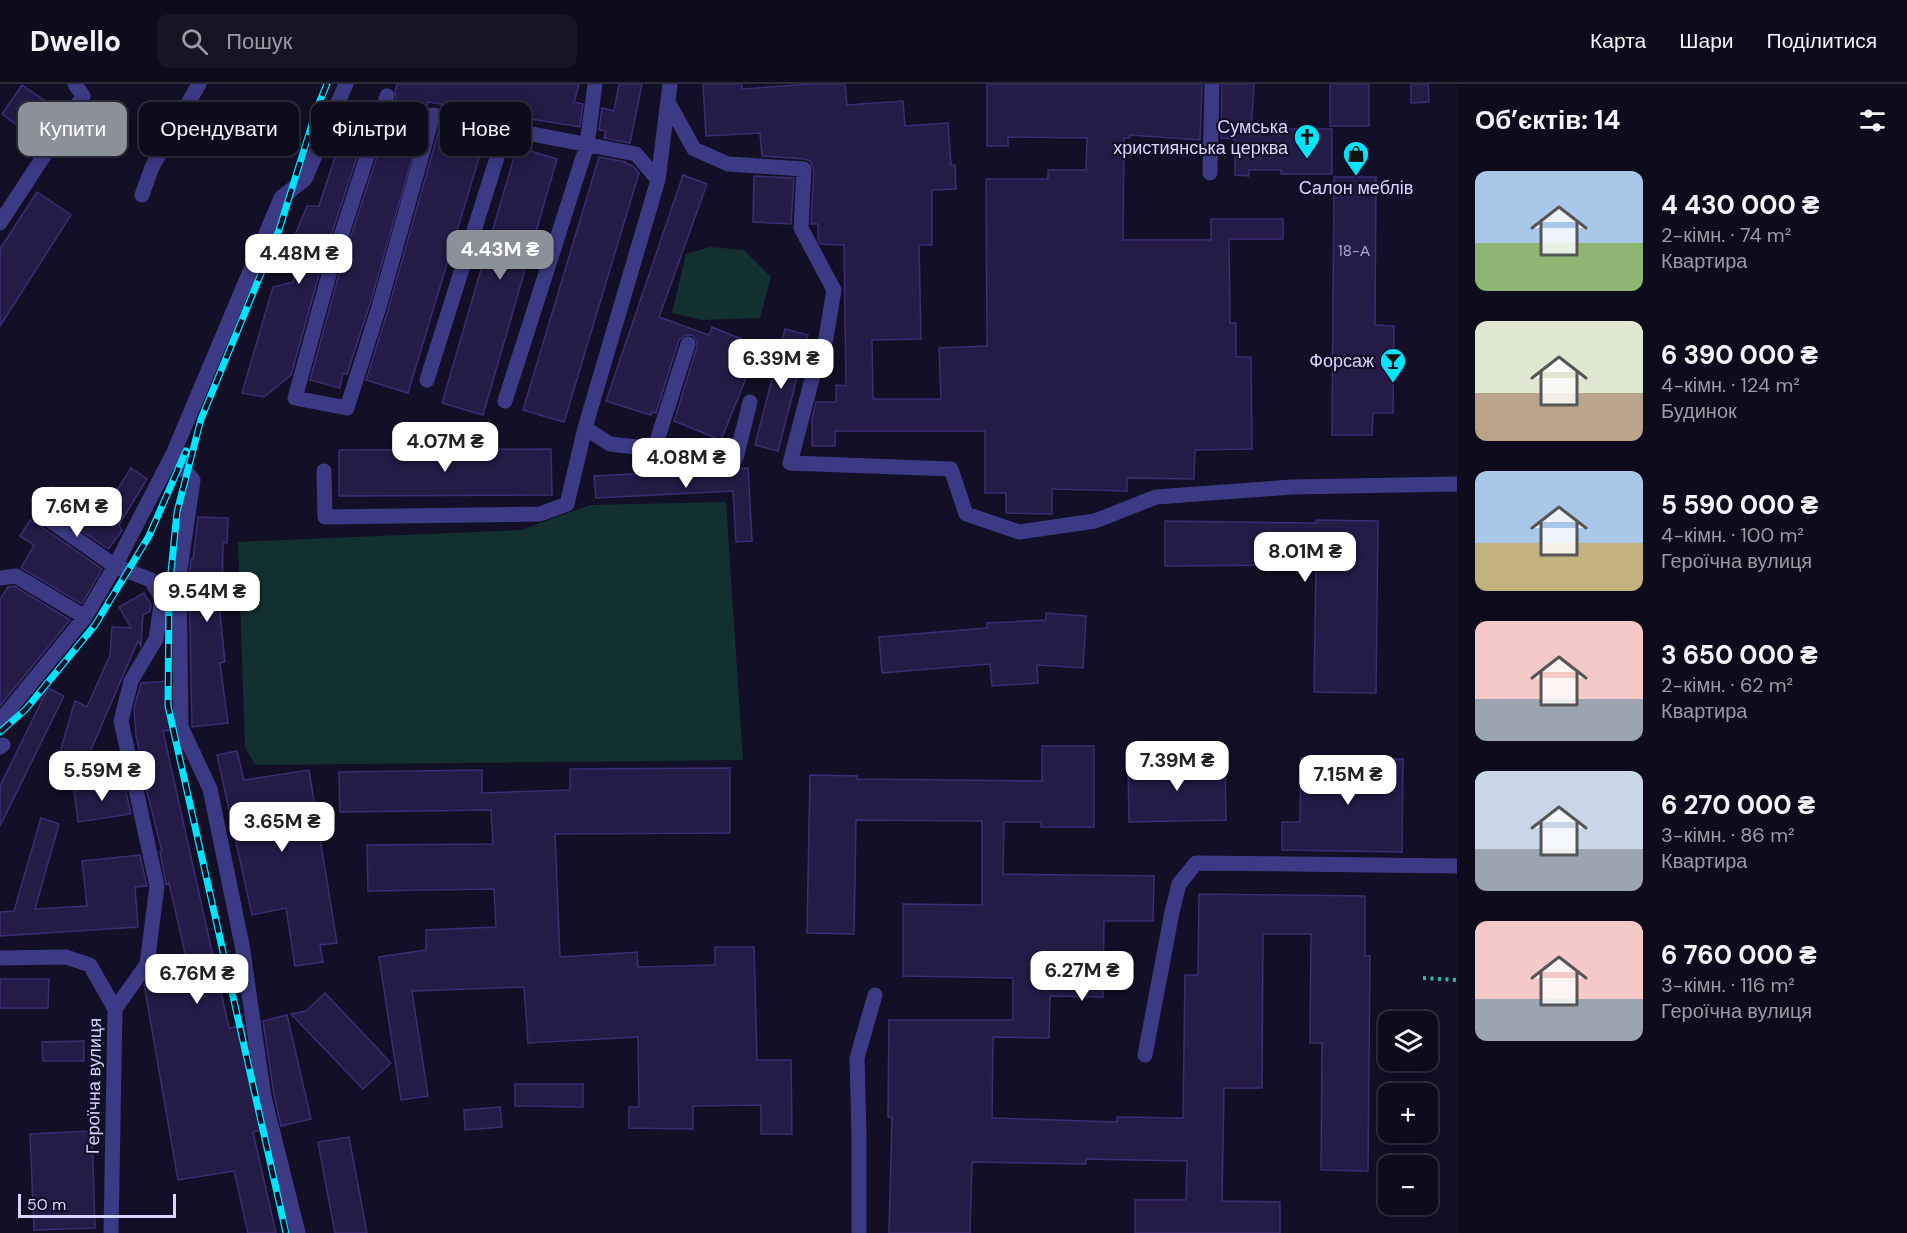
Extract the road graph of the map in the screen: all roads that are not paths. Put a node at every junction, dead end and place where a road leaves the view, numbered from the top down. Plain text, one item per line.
1 (75, 84) edge
2 (199, 84) edge
3 (346, 84) edge
4 (595, 84) edge
5 (670, 84) edge
6 (1212, 84) edge
7 (387, 96) dead end
8 (669, 104) junction
9 (440, 116) edge
10 (531, 134) edge
11 (587, 145) junction
12 (498, 156) edge
13 (1210, 173) dead end
14 (658, 180) junction
15 (142, 195) dead end
16 (0, 223) edge
17 (688, 344) dead end
18 (427, 380) dead end
19 (505, 401) dead end
20 (750, 402) dead end
21 (585, 428) junction
22 (654, 450) junction
23 (173, 454) junction
24 (324, 471) dead end
25 (1457, 484) edge
26 (48, 519) dead end
27 (115, 566) junction
28 (0, 578) edge
29 (85, 617) junction
30 (0, 721) edge
31 (1457, 866) edge
32 (0, 957) edge
33 (876, 995) dead end
34 (115, 1009) junction
35 (1145, 1055) dead end
36 (111, 1233) edge
37 (298, 1233) edge
38 (859, 1233) edge

1 - 16 street
2 - 15 street
3 - 23 street
4 - 11 street
5 - 8 street
6 - 13 street
7 - 9 street
8 - 14 street
8 - 25 street
10 - 11 street
11 - 14 street
11 - 19 street
12 - 18 street
14 - 21 street
17 - 22 street
20 - 22 street
21 - 22 street
21 - 24 street
23 - 27 street
23 - 37 street
26 - 27 street
27 - 29 street
27 - 34 street
28 - 29 street
29 - 30 street
31 - 35 street
32 - 34 street, Героїчна вулиця
33 - 38 street
34 - 36 street, Героїчна вулиця

